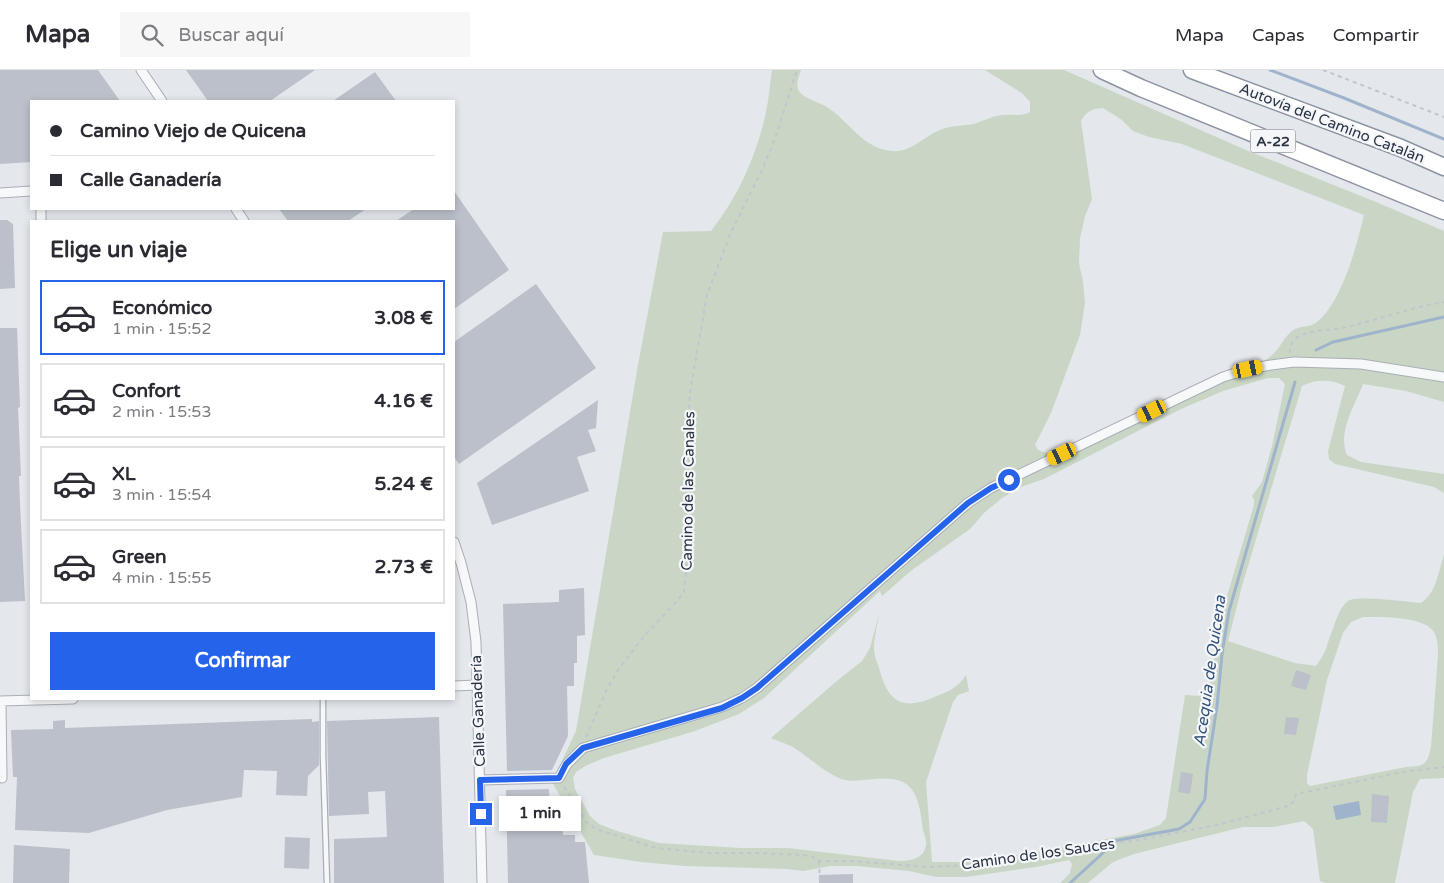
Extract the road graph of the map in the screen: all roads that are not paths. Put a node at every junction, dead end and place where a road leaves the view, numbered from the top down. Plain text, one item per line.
1 (141, 70) edge
2 (1102, 70) edge
3 (1192, 70) edge
4 (161, 100) edge
5 (1444, 167) edge
6 (30, 191) edge
7 (0, 193) edge
8 (1444, 211) edge
9 (1444, 377) edge
10 (455, 545) edge
11 (477, 685) junction
12 (455, 686) edge
13 (30, 700) edge
14 (324, 700) edge
15 (0, 701) edge
16 (2, 778) dead end
17 (480, 780) junction
18 (327, 883) edge
19 (482, 883) edge

1 - 4 street
2 - 8 highway, A-22
3 - 5 highway, Autovía del Camino Catalán / A-22
6 - 7 street
9 - 17 street
10 - 11 street, Calle Ganadería
11 - 12 street
11 - 17 street, Calle Ganadería
13 - 15 street
14 - 18 lane
15 - 16 street
17 - 19 street, Calle Ganadería

